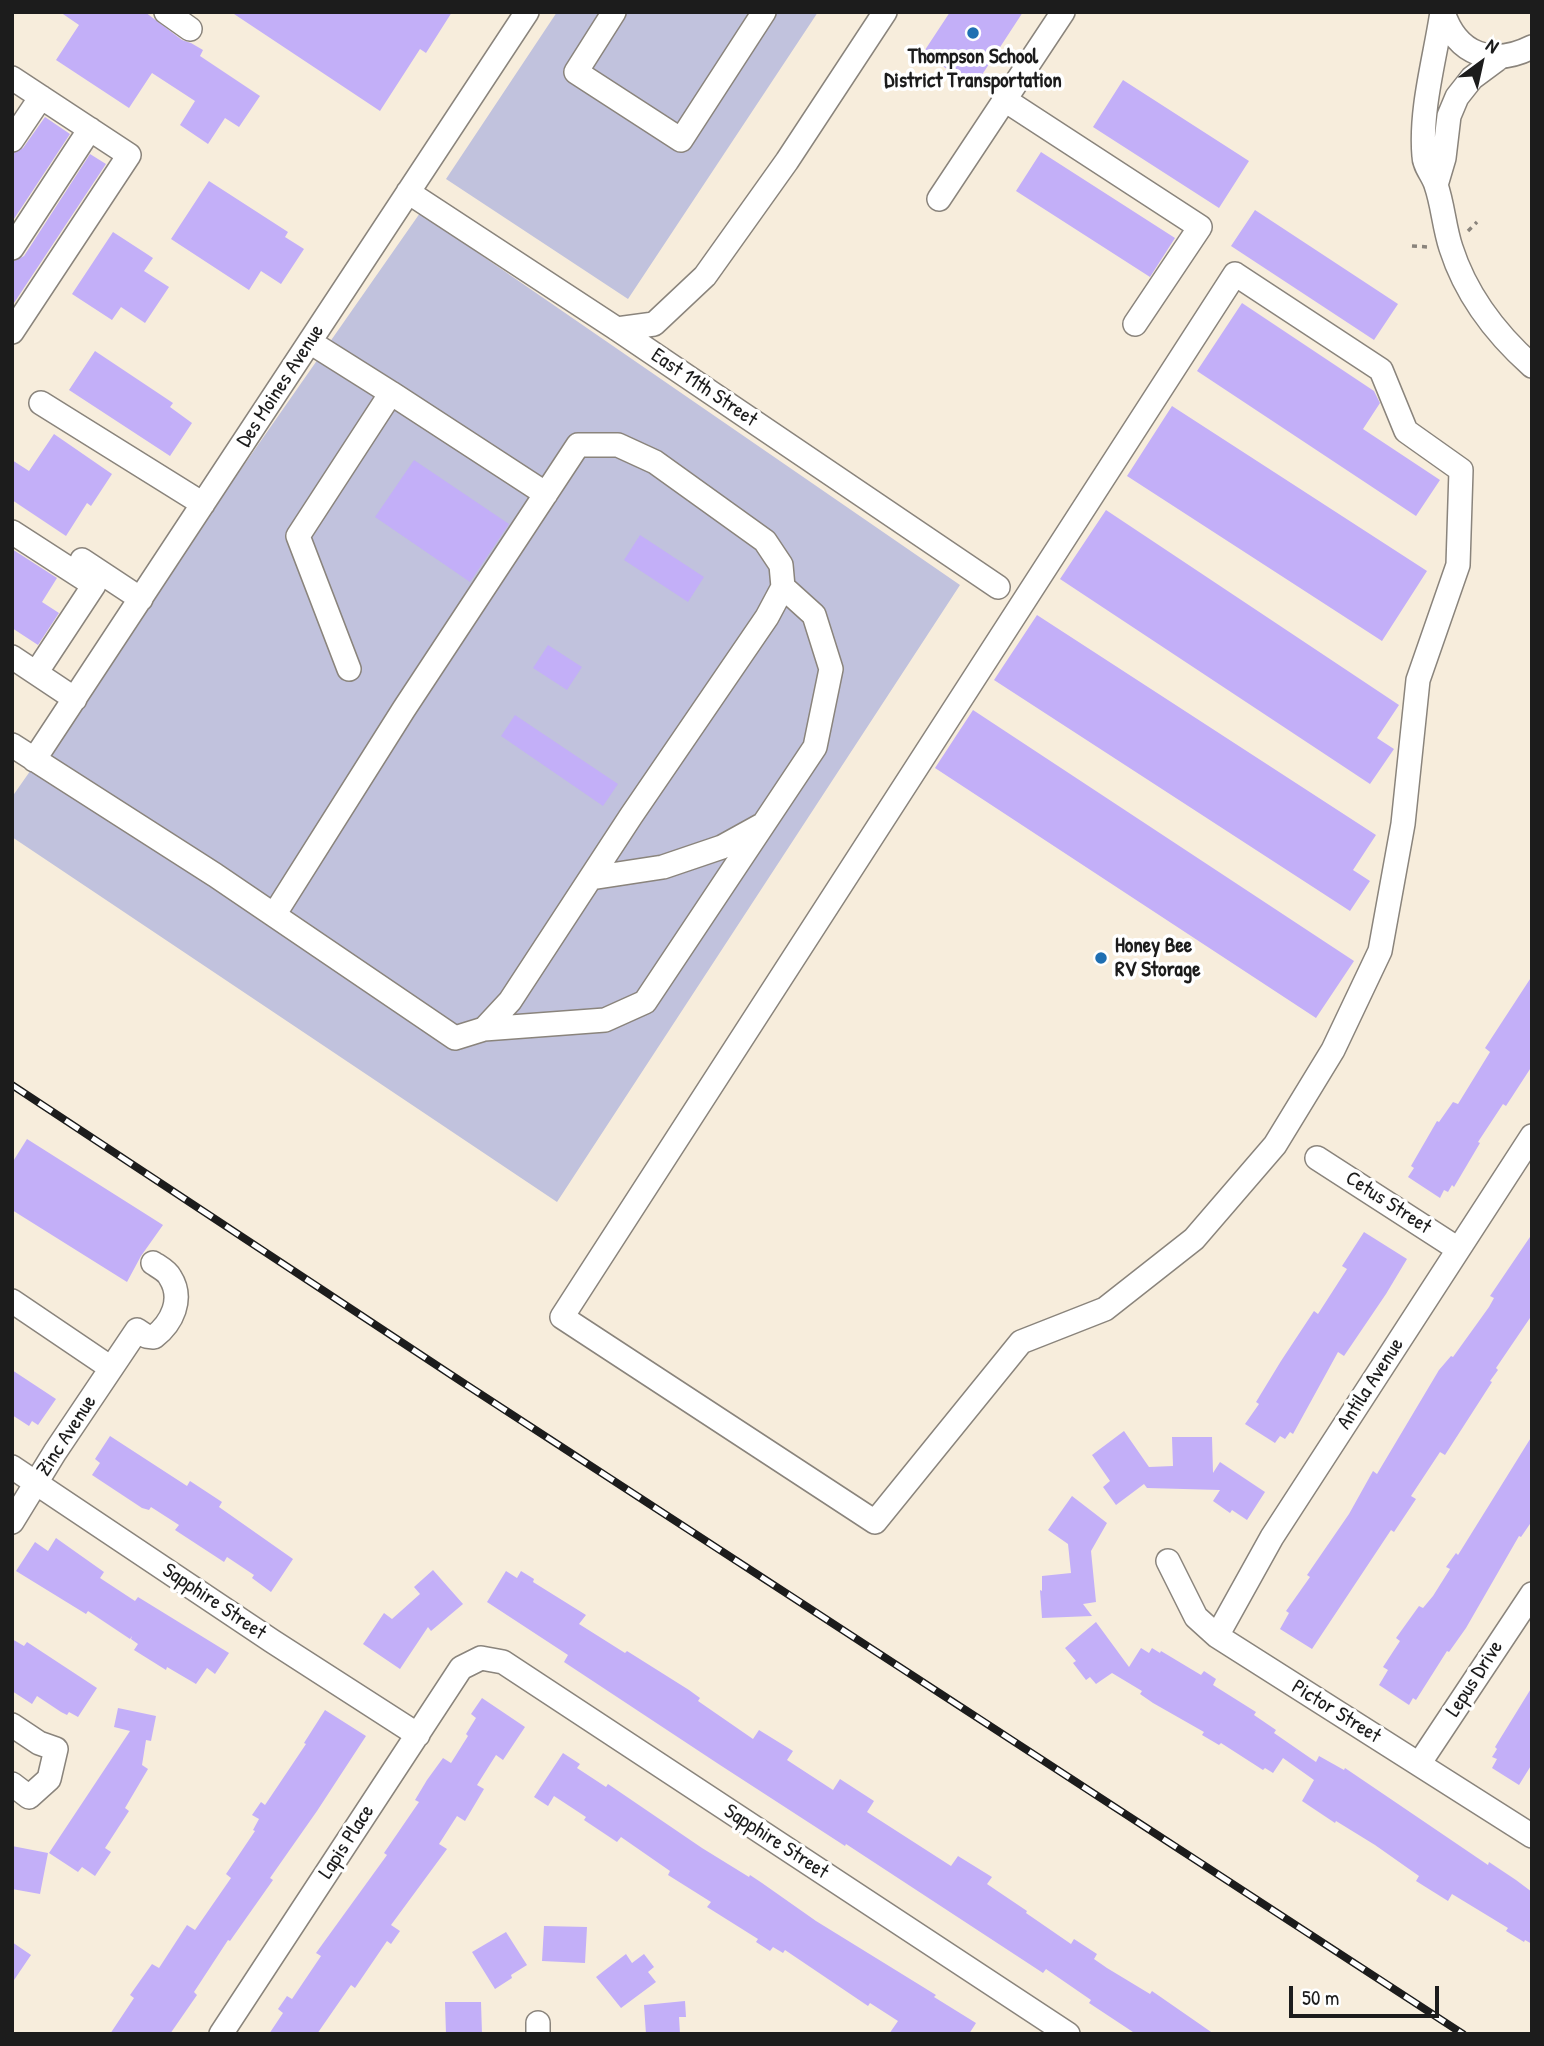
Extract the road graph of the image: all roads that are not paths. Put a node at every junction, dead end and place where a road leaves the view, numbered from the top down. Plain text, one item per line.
1 (166, 12) edge
2 (527, 12) edge
3 (614, 12) edge
4 (764, 12) edge
5 (885, 12) edge
6 (1063, 12) edge
7 (1443, 12) edge
8 (190, 29) dead end
9 (1520, 54) edge
10 (12, 78) edge
11 (41, 97) junction
12 (1005, 100) junction
13 (90, 129) junction
14 (12, 140) edge
15 (1436, 185) junction
16 (408, 192) junction
17 (939, 200) dead end
18 (12, 248) edge
19 (1235, 274) joint
20 (1135, 324) dead end
21 (617, 329) junction
22 (12, 332) edge
23 (310, 342) junction
24 (1532, 366) edge
25 (391, 393) junction
26 (41, 404) dead end
27 (546, 494) junction
28 (203, 503) junction
29 (12, 514) edge
30 (12, 532) edge
31 (783, 587) junction
32 (998, 587) dead end
33 (141, 598) junction
34 (12, 657) edge
35 (349, 669) dead end
36 (36, 673) junction
37 (75, 699) junction
38 (12, 745) edge
39 (34, 760) junction
40 (763, 824) junction
41 (591, 877) junction
42 (274, 915) junction
43 (484, 1029) junction
44 (1532, 1136) edge
45 (1317, 1158) dead end
46 (1458, 1249) junction
47 (153, 1263) dead end
48 (12, 1301) edge
49 (106, 1376) junction
50 (12, 1467) edge
51 (37, 1483) junction
52 (12, 1522) edge
53 (1168, 1561) dead end
54 (1532, 1594) edge
55 (1217, 1636) junction
56 (481, 1658) joint
57 (12, 1725) edge
58 (418, 1735) junction
59 (1419, 1764) junction
60 (12, 1784) edge
61 (1532, 1836) edge
62 (220, 2034) edge
63 (1068, 2034) edge

1 - 8 street
2 - 16 street, Des Moines Avenue
3 - 4 street
5 - 21 street
6 - 12 street
7 - 9 street
7 - 15 street
9 - 15 street
10 - 11 street
11 - 13 street
11 - 14 street
12 - 17 street
12 - 20 street
13 - 18 street
13 - 22 street
15 - 24 street
16 - 21 street, East 11th Street
16 - 23 street, Des Moines Avenue
19 - 19 street
21 - 32 street, East 11th Street
23 - 25 street
23 - 28 street, Des Moines Avenue
25 - 27 street
25 - 35 street
26 - 28 street
27 - 31 street
27 - 42 street
28 - 33 street, Des Moines Avenue
29 - 33 street
30 - 36 street
31 - 40 street
31 - 41 street
33 - 37 street, Des Moines Avenue
34 - 36 street
36 - 37 street
37 - 39 street, Des Moines Avenue
38 - 39 street
39 - 42 street
40 - 41 street
40 - 43 street
41 - 43 street
42 - 43 street
44 - 46 street, Antila Avenue
45 - 46 street, Cetus Street
46 - 55 street, Antila Avenue
47 - 49 street, Zinc Avenue
48 - 49 street
49 - 51 street, Zinc Avenue
50 - 51 street, Sapphire Street
51 - 52 street, Zinc Avenue
51 - 58 street, Sapphire Street
53 - 55 street, Pictor Street
54 - 59 street, Lepus Drive
55 - 59 street, Pictor Street
56 - 58 street, Lapis Place
56 - 63 street, Sapphire Street
57 - 60 street
58 - 62 street, Lapis Place
59 - 61 street, Pictor Street

